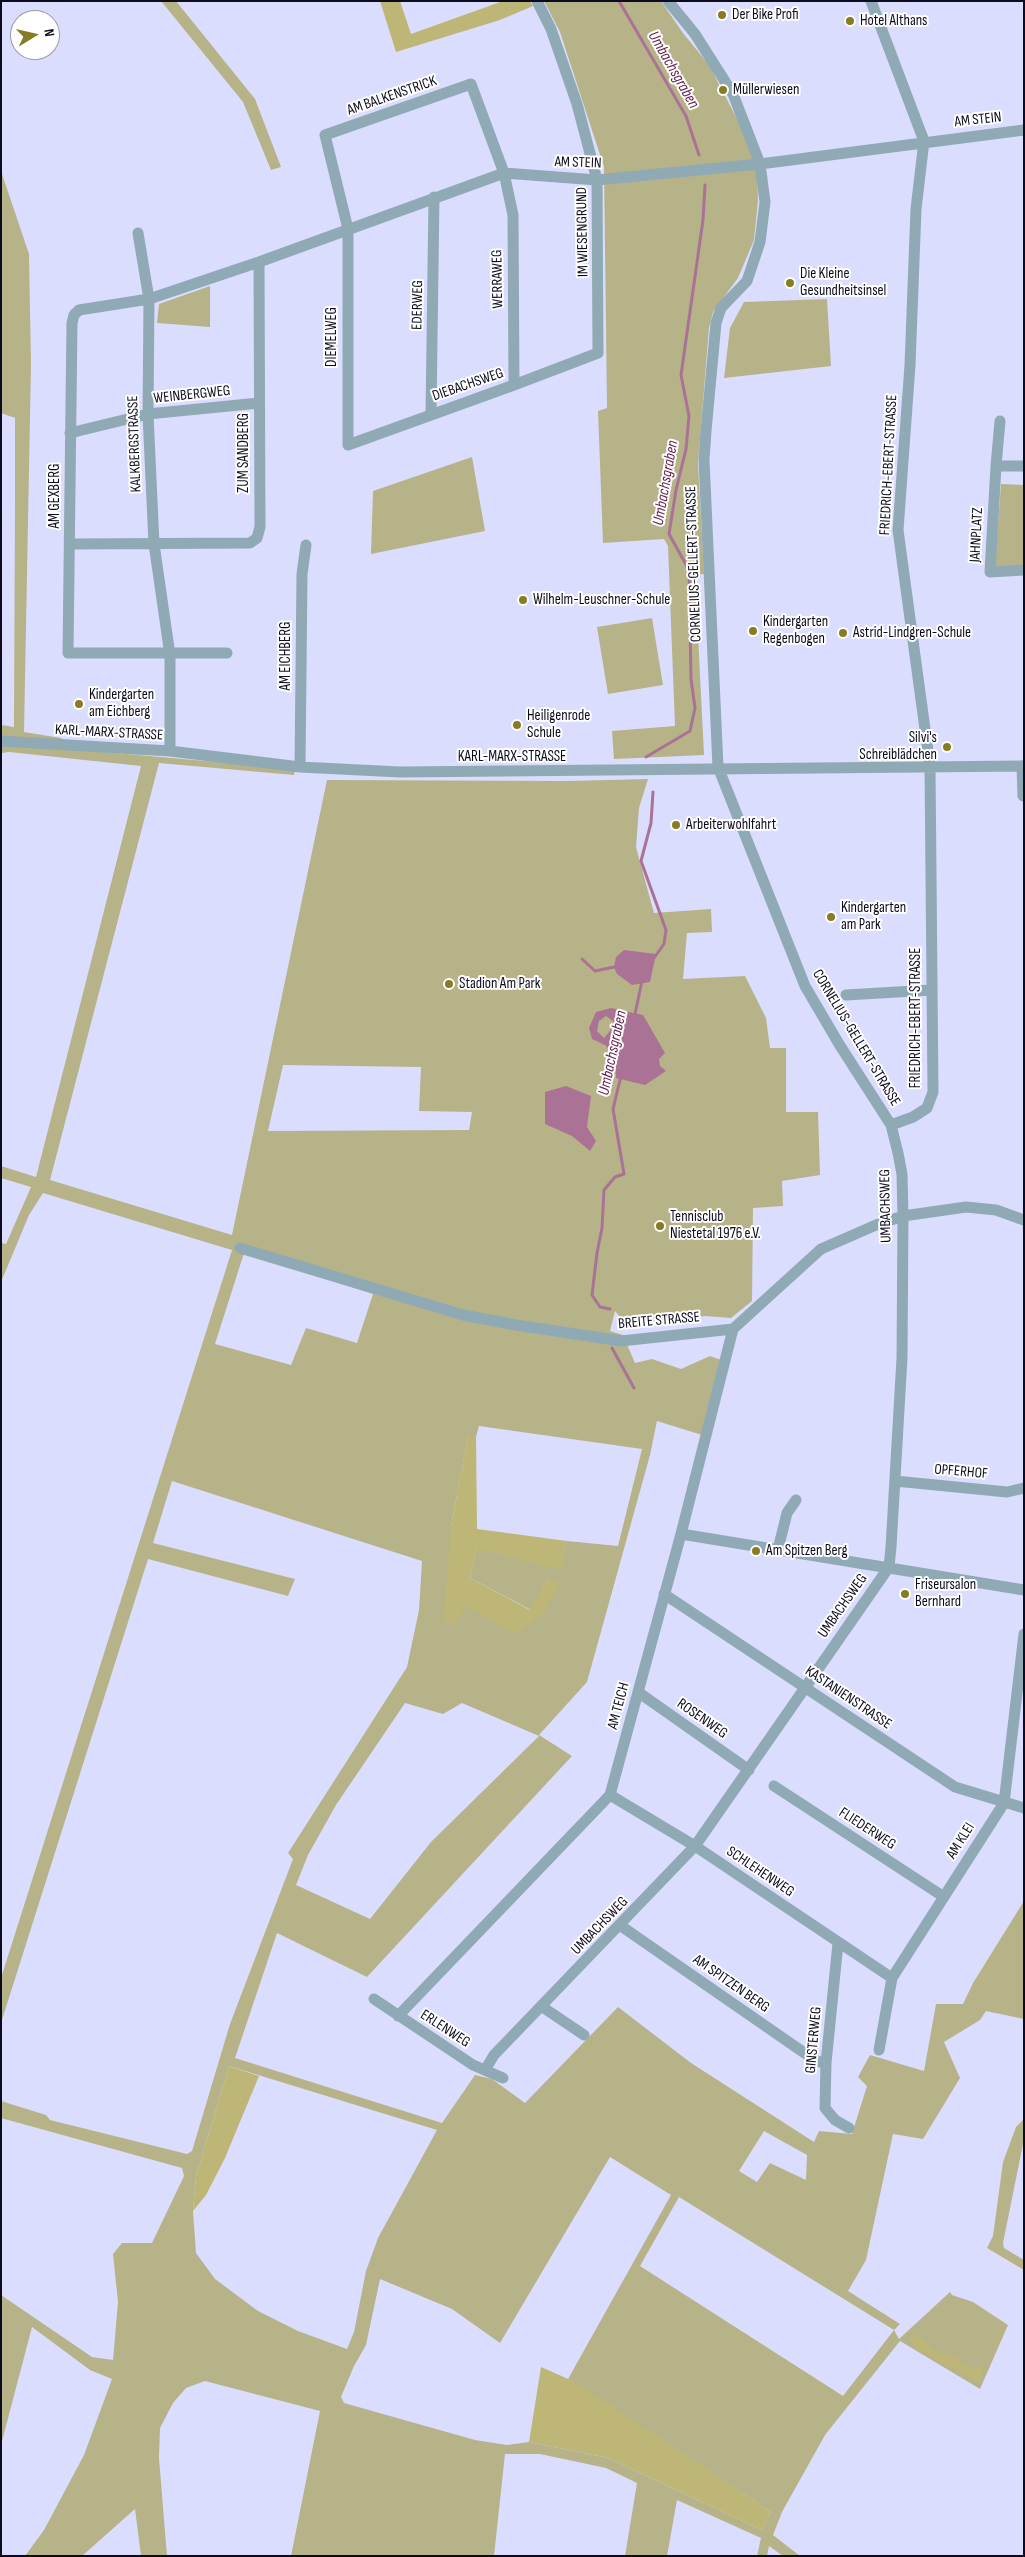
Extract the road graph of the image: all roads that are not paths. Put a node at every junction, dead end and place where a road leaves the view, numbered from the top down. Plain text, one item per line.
1 (537, 1) edge
2 (668, 1) edge
3 (871, 1) edge
4 (1024, 130) edge
5 (924, 141) junction
6 (760, 164) junction
7 (504, 173) junction
8 (597, 180) junction
9 (434, 197) junction
10 (348, 229) junction
11 (138, 233) dead end
12 (259, 262) junction
13 (149, 299) junction
14 (598, 353) joint
15 (514, 385) junction
16 (259, 403) junction
17 (431, 413) junction
18 (148, 414) junction
19 (1000, 421) dead end
20 (70, 433) junction
21 (348, 445) joint
22 (996, 466) junction
23 (1024, 466) edge
24 (70, 544) junction
25 (154, 544) junction
26 (306, 545) dead end
27 (1024, 570) edge
28 (227, 654) dead end
29 (170, 655) junction
30 (1, 741) edge
31 (170, 752) junction
32 (930, 766) junction
33 (1023, 766) edge
34 (300, 767) junction
35 (718, 767) junction
36 (1023, 796) edge
37 (931, 990) junction
38 (846, 995) dead end
39 (891, 1124) junction
40 (903, 1216) junction
41 (1024, 1220) edge
42 (240, 1248) dead end
43 (733, 1329) junction
44 (896, 1481) junction
45 (1024, 1488) edge
46 (796, 1500) dead end
47 (681, 1534) junction
48 (778, 1549) junction
49 (889, 1567) junction
50 (1024, 1590) edge
51 (664, 1594) junction
52 (1024, 1634) edge
53 (804, 1687) junction
54 (638, 1692) junction
55 (749, 1770) junction
56 (774, 1786) dead end
57 (610, 1795) junction
58 (1004, 1803) junction
59 (1024, 1808) edge
60 (695, 1846) junction
61 (944, 1897) junction
62 (621, 1926) junction
63 (838, 1943) junction
64 (892, 1978) junction
65 (374, 1999) dead end
66 (542, 2006) junction
67 (398, 2016) junction
68 (584, 2034) dead end
69 (879, 2050) dead end
70 (826, 2063) junction
71 (485, 2070) junction
72 (503, 2078) dead end
73 (849, 2128) dead end

1 - 8 street, IM WIESENGRUND
2 - 6 street, CORNELIUS-GELLERT-STRASSE
3 - 5 street, FRIEDRICH-EBERT-STRASSE
4 - 5 street, AM STEIN
5 - 6 street, AM STEIN
5 - 32 street, FRIEDRICH-EBERT-STRASSE
6 - 8 street, AM STEIN
6 - 35 street, CORNELIUS-GELLERT-STRASSE
7 - 8 street, AM STEIN
7 - 9 street, AM STEIN
7 - 10 street, AM BALKENSTRICK
7 - 15 street, WERRAWEG
8 - 14 street, IM WIESENGRUND
9 - 10 street, AM STEIN
9 - 17 street, EDERWEG
10 - 12 street, AM STEIN
10 - 21 street, DIEMELWEG
11 - 13 street, KALKBERGSTRASSE
12 - 13 street, AM STEIN
12 - 16 street, ZUM SANDBERG
13 - 18 street, KALKBERGSTRASSE
13 - 20 street, AM GEXBERG
14 - 15 street, DIEBACHSWEG
15 - 17 street, DIEBACHSWEG
16 - 18 street, WEINBERGWEG
16 - 25 street, ZUM SANDBERG
17 - 21 street, DIEBACHSWEG
18 - 20 street, WEINBERGWEG
18 - 25 street, KALKBERGSTRASSE
19 - 22 street, JAHNPLATZ
20 - 24 street, AM GEXBERG
22 - 23 street
22 - 27 street, JAHNPLATZ
24 - 25 street
24 - 29 street, AM GEXBERG
25 - 29 street, KALKBERGSTRASSE
26 - 34 street, AM EICHBERG
28 - 29 street
29 - 31 street, KALKBERGSTRASSE
30 - 31 street, KARL-MARX-STRASSE
31 - 34 street, KARL-MARX-STRASSE
32 - 33 street, KARL-MARX-STRASSE
32 - 35 street, KARL-MARX-STRASSE
32 - 37 street, FRIEDRICH-EBERT-STRASSE
33 - 36 street
34 - 35 street, KARL-MARX-STRASSE
35 - 39 street, CORNELIUS-GELLERT-STRASSE
37 - 38 street
37 - 39 street, FRIEDRICH-EBERT-STRASSE
39 - 40 street, UMBACHSWEG
40 - 41 street
40 - 43 street
40 - 44 street, UMBACHSWEG
42 - 43 street, BREITE STRASSE
43 - 47 street, AM TEICH
44 - 45 street, OPFERHOF
44 - 49 street, UMBACHSWEG
46 - 48 street
47 - 48 street
47 - 51 street, AM TEICH
48 - 49 street
49 - 50 street
49 - 53 street, UMBACHSWEG
51 - 53 street, KASTANIENSTRASSE
51 - 54 street, AM TEICH
52 - 58 street, AM KLEI
53 - 55 street, UMBACHSWEG
53 - 58 street, KASTANIENSTRASSE
54 - 55 street, ROSENWEG
54 - 57 street, AM TEICH
55 - 60 street, UMBACHSWEG
56 - 61 street, FLIEDERWEG
57 - 60 street, SCHLEHENWEG
57 - 67 street, AM TEICH
58 - 59 street, KASTANIENSTRASSE
58 - 61 street, AM KLEI
60 - 62 street, UMBACHSWEG
60 - 63 street, SCHLEHENWEG
61 - 64 street, AM KLEI
62 - 66 street, UMBACHSWEG
62 - 70 street, AM SPITZEN BERG
63 - 64 street, SCHLEHENWEG
63 - 70 street, GINSTERWEG
64 - 69 street, AM KLEI
65 - 67 street, ERLENWEG
66 - 68 street
66 - 71 street, UMBACHSWEG
67 - 71 street, ERLENWEG
70 - 73 street, GINSTERWEG
71 - 72 street, ERLENWEG

